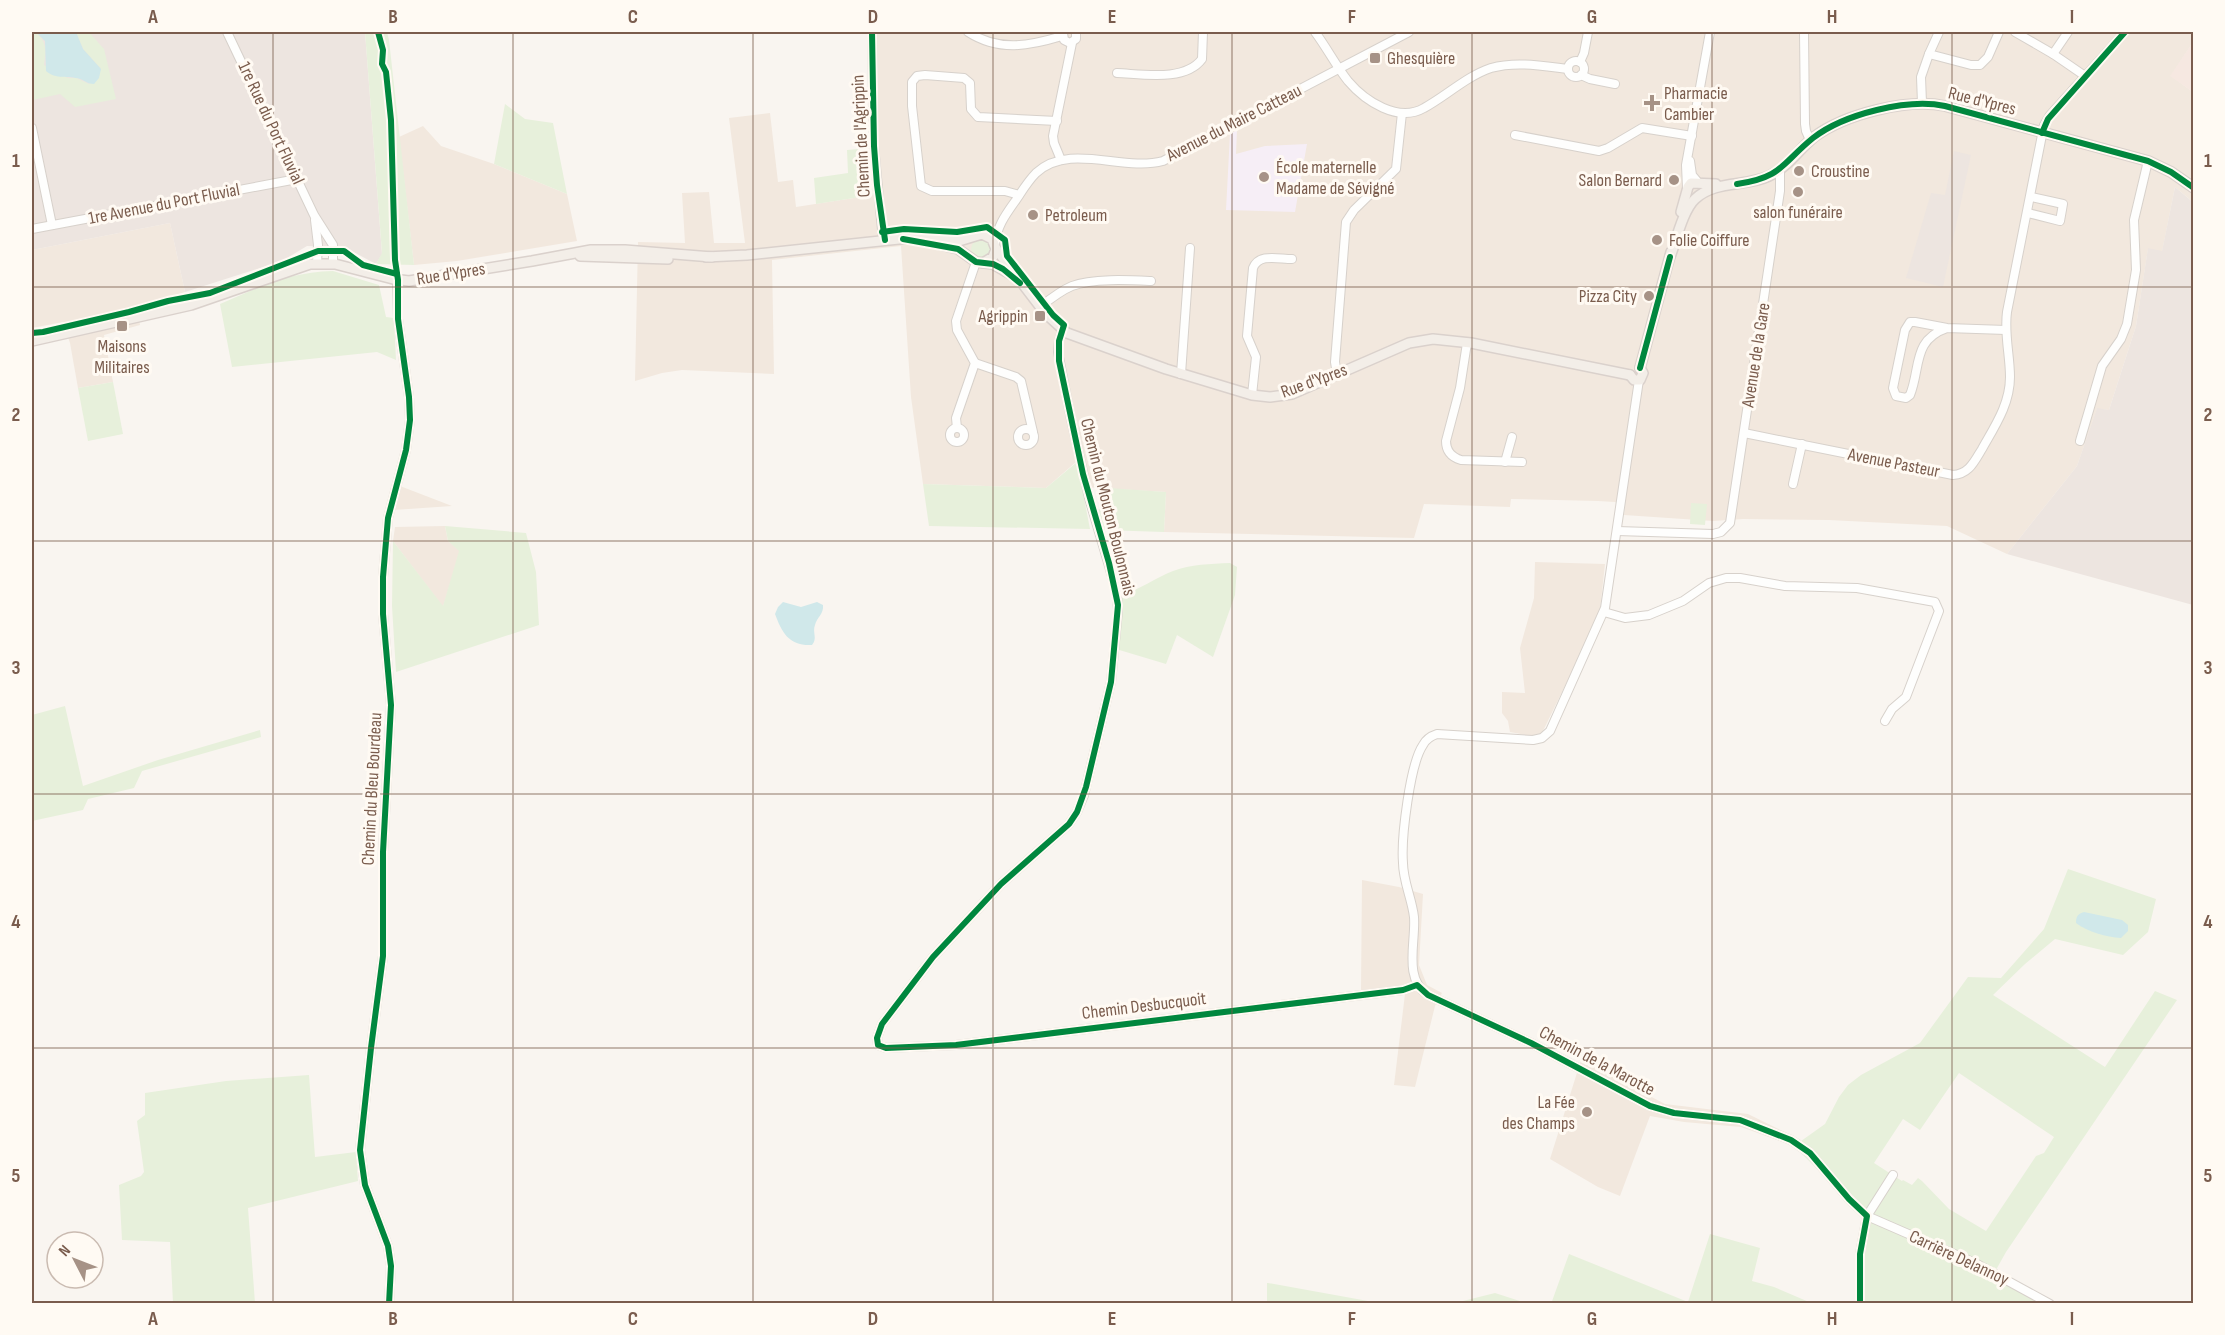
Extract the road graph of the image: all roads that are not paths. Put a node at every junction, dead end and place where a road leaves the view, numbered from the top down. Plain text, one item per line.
1 (227, 32) edge
2 (872, 32) edge
3 (968, 32) edge
4 (1076, 32) edge
5 (1203, 32) edge
6 (1316, 32) edge
7 (1409, 32) edge
8 (1588, 32) edge
9 (1710, 32) edge
10 (1804, 32) edge
11 (1939, 32) edge
12 (1999, 32) edge
13 (2015, 32) edge
14 (2068, 32) edge
15 (2125, 32) edge
16 (1063, 34) edge
17 (1393, 35) edge
18 (1072, 43) junction
19 (1929, 54) junction
20 (2053, 54) junction
21 (1580, 62) junction
22 (1340, 69) junction
23 (1568, 69) junction
24 (1117, 74) dead end
25 (1581, 75) junction
26 (2085, 76) junction
27 (1615, 84) dead end
28 (1922, 103) junction
29 (1402, 113) junction
30 (1057, 121) junction
31 (32, 128) edge
32 (2042, 133) junction
33 (1515, 135) dead end
34 (1692, 136) junction
35 (1810, 140) junction
36 (1689, 147) junction
37 (1061, 160) junction
38 (2148, 161) junction
39 (1780, 169) junction
40 (297, 179) junction
41 (1698, 182) junction
42 (1737, 184) junction
43 (2193, 188) edge
44 (1688, 189) junction
45 (1700, 194) junction
46 (1019, 195) junction
47 (2031, 197) junction
48 (2028, 213) junction
49 (314, 215) junction
50 (1002, 220) junction
51 (52, 225) junction
52 (32, 229) edge
53 (978, 235) junction
54 (903, 239) junction
55 (883, 240) junction
56 (996, 247) junction
57 (1190, 248) dead end
58 (1670, 257) junction
59 (1292, 259) dead end
60 (976, 260) junction
61 (317, 263) junction
62 (333, 264) junction
63 (398, 277) junction
64 (1152, 281) dead end
65 (1022, 285) junction
66 (1040, 307) junction
67 (1947, 328) junction
68 (2006, 330) junction
69 (1062, 331) junction
70 (32, 341) edge
71 (1467, 343) junction
72 (975, 363) junction
73 (1640, 368) junction
74 (1181, 374) junction
75 (1337, 374) junction
76 (1630, 375) junction
77 (1639, 381) junction
78 (1252, 395) junction
79 (957, 428) dead end
80 (1033, 432) dead end
81 (1744, 433) junction
82 (1512, 437) dead end
83 (2080, 441) dead end
84 (1802, 444) junction
85 (1506, 462) junction
86 (1522, 462) dead end
87 (1793, 484) dead end
88 (1617, 531) junction
89 (1604, 612) junction
90 (1885, 721) dead end
91 (1417, 986) junction
92 (877, 1042) joint
93 (1893, 1175) dead end
94 (1867, 1216) junction
95 (389, 1304) edge
96 (1860, 1304) edge
97 (2050, 1304) edge

1 - 40 street, 1re Rue du Port Fluvial
2 - 55 street, Chemin de l'Agrippin
3 - 16 street
4 - 18 street
5 - 24 street
6 - 22 street
7 - 17 street, Avenue du Maire Catteau
8 - 21 street
9 - 34 street
10 - 35 street
11 - 19 street
12 - 19 street
13 - 20 street
14 - 20 street
15 - 26 street
16 - 18 street
17 - 22 street, Avenue du Maire Catteau
18 - 30 street
19 - 28 street
20 - 26 street
21 - 23 street
21 - 25 street
22 - 29 street
22 - 37 street, Avenue du Maire Catteau
23 - 25 street
23 - 29 street
25 - 27 street
26 - 32 street
28 - 32 main road, Rue d'Ypres
28 - 35 main road, Rue d'Ypres
29 - 75 street
30 - 37 street
30 - 46 street
31 - 51 street
32 - 38 main road, Rue d'Ypres
32 - 47 street, Avenue Pasteur
33 - 34 street
34 - 36 street
35 - 39 main road, Rue d'Ypres
36 - 41 street
36 - 44 street
37 - 46 street
38 - 43 main road, Rue d'Ypres
38 - 83 street
39 - 42 main road, Rue d'Ypres
39 - 81 street, Avenue de la Gare
40 - 49 street, 1re Rue du Port Fluvial
40 - 51 street, 1re Avenue du Port Fluvial
41 - 42 main road, Rue d'Ypres
41 - 44 main road
41 - 45 main road
42 - 45 main road, Rue d'Ypres
44 - 45 main road
44 - 58 main road
45 - 58 main road
46 - 50 street
47 - 48 street, Avenue Pasteur
47 - 48 street
48 - 68 street, Avenue Pasteur
49 - 61 street, 1re Rue du Port Fluvial
49 - 62 street, 1re Rue du Port Fluvial
50 - 53 street
50 - 56 street
51 - 52 street, 1re Avenue du Port Fluvial
53 - 54 main road, Rue d'Ypres
53 - 56 main road
53 - 60 main road
54 - 55 main road, Rue d'Ypres
54 - 60 main road, Rue d'Ypres
55 - 63 main road, Rue d'Ypres
56 - 60 main road
56 - 65 main road, Rue d'Ypres
57 - 74 street
58 - 73 main road
59 - 78 street
60 - 65 main road, Rue d'Ypres
60 - 72 street
61 - 62 main road, Rue d'Ypres
61 - 70 main road, Rue d'Ypres
62 - 63 main road, Rue d'Ypres
63 - 95 street, Chemin du Bleu Bourdeau
64 - 66 street
65 - 66 main road, Rue d'Ypres
66 - 69 main road, Rue d'Ypres
67 - 67 street
67 - 68 street
68 - 84 street, Avenue Pasteur
69 - 74 main road, Rue d'Ypres
69 - 92 street, Chemin du Mouton Boulonnais
71 - 75 main road, Rue d'Ypres
71 - 76 main road, Rue d'Ypres
71 - 85 street
72 - 79 street
72 - 80 street
73 - 76 main road
73 - 77 main road
74 - 78 main road, Rue d'Ypres
75 - 78 main road, Rue d'Ypres
76 - 77 main road
77 - 88 street
81 - 84 street, Avenue Pasteur
81 - 88 street, Avenue de la Gare
82 - 85 street
84 - 87 street
85 - 86 street
88 - 89 street
89 - 90 street
89 - 91 street
91 - 92 street, Chemin Desbucquoit
91 - 94 street, Chemin de la Marotte
93 - 94 street
94 - 96 street
94 - 97 street, Carrière Delannoy

